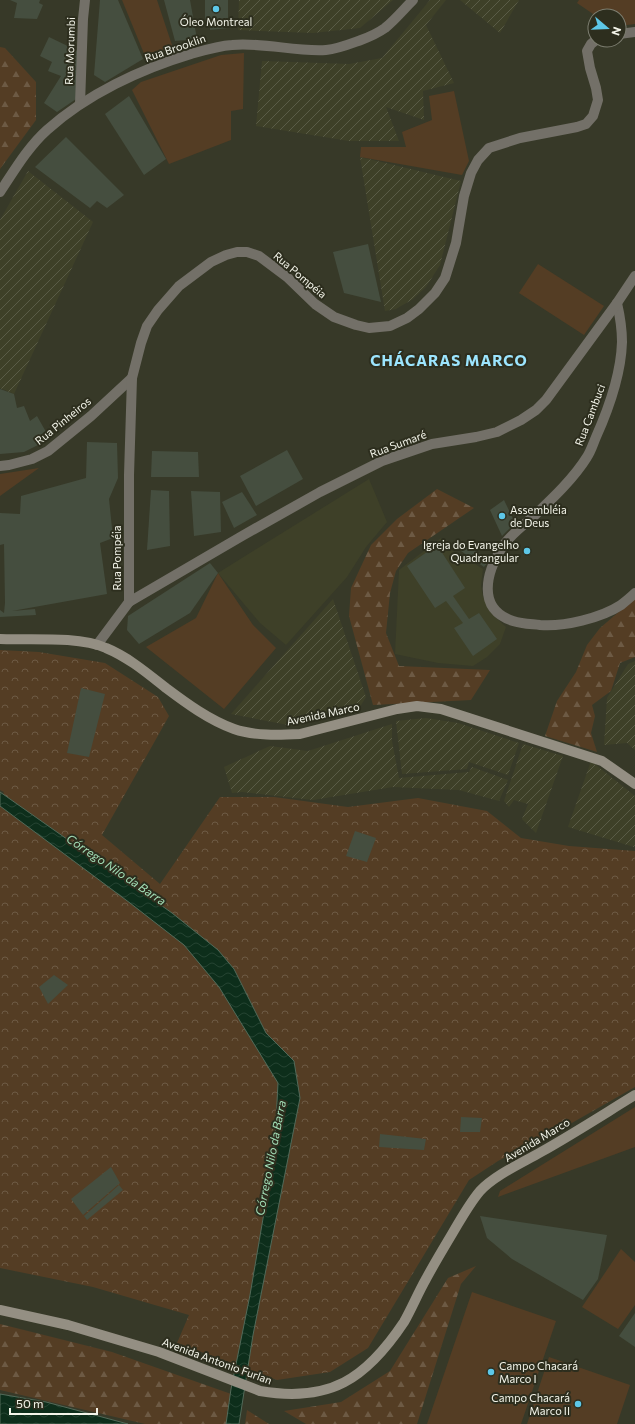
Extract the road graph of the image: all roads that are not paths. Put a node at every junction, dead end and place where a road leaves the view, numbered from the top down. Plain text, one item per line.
1 (85, 0) edge
2 (413, 0) edge
3 (589, 48) edge
4 (80, 104) junction
5 (0, 192) edge
6 (635, 276) edge
7 (617, 303) junction
8 (132, 378) junction
9 (0, 466) edge
10 (635, 593) edge
11 (129, 602) junction
12 (0, 639) edge
13 (97, 645) junction
14 (635, 784) edge
15 (635, 1096) edge
16 (462, 1217) joint
17 (0, 1310) edge

1 - 4 street, Rua Morumbi
2 - 4 street, Rua Brooklin
3 - 8 street, Rua Pompéia
4 - 5 street, Rua Brooklin
6 - 7 street, Rua Sumaré
7 - 10 street, Rua Cambuci
7 - 11 street, Rua Sumaré
8 - 9 street, Rua Pinheiros
8 - 11 street, Rua Pompéia
11 - 13 street, Rua Pompéia
12 - 13 main road, Avenida Marco
13 - 14 main road, Avenida Marco
15 - 16 main road, Avenida Marco
16 - 17 main road, Avenida Antonio Furlan

